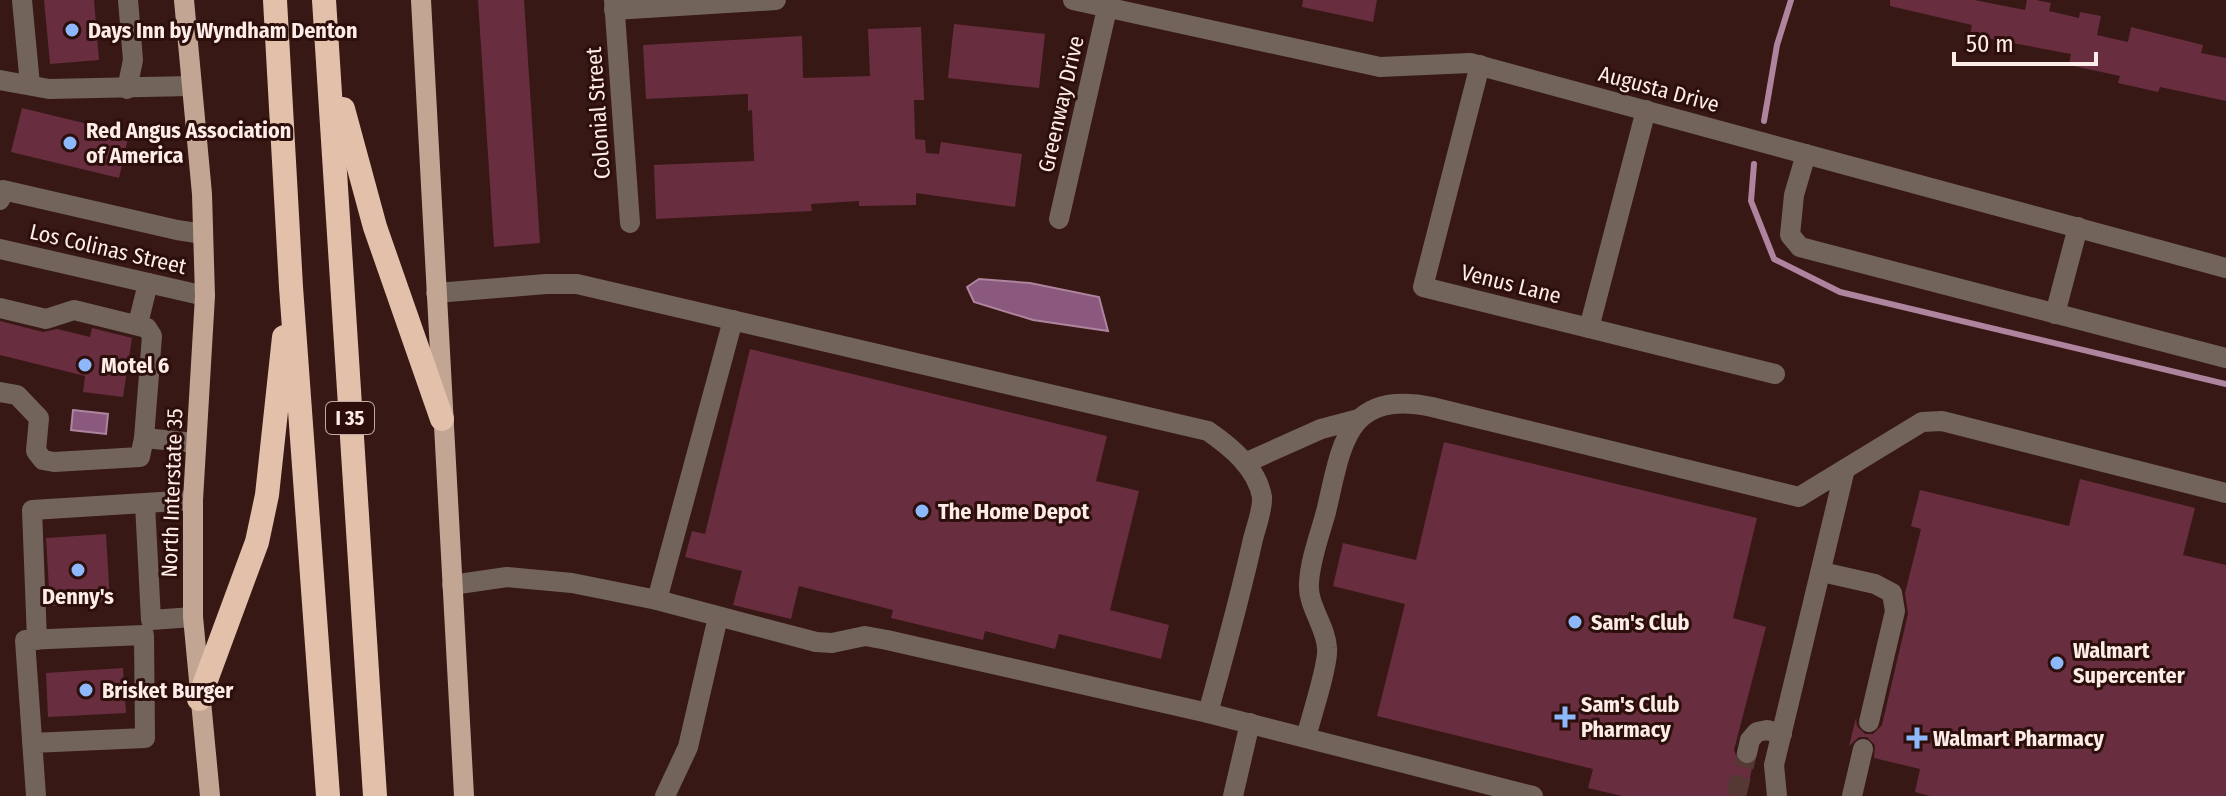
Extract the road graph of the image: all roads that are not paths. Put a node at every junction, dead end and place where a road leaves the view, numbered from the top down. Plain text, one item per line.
1 (22, 0) edge
2 (128, 0) edge
3 (184, 0) edge
4 (275, 0) edge
5 (324, 0) edge
6 (421, 0) edge
7 (776, 0) edge
8 (1073, 0) edge
9 (1108, 4) edge
10 (614, 5) edge
11 (327, 41) junction
12 (1480, 65) junction
13 (0, 80) edge
14 (30, 85) junction
15 (191, 86) junction
16 (127, 89) junction
17 (1646, 110) junction
18 (1806, 154) junction
19 (0, 200) edge
20 (1059, 219) dead end
21 (630, 223) dead end
22 (2078, 227) junction
23 (203, 234) junction
24 (0, 249) edge
25 (2226, 268) edge
26 (148, 283) junction
27 (291, 287) junction
28 (436, 293) junction
29 (205, 296) junction
30 (0, 308) edge
31 (2055, 314) junction
32 (733, 320) junction
33 (138, 324) junction
34 (1589, 328) junction
35 (2226, 358) edge
36 (1775, 374) dead end
37 (0, 392) edge
38 (442, 419) junction
39 (1359, 419) junction
40 (144, 438) junction
41 (196, 443) junction
42 (1245, 463) junction
43 (1845, 469) junction
44 (2226, 493) edge
45 (193, 500) junction
46 (145, 504) junction
47 (1822, 572) junction
48 (452, 585) junction
49 (657, 600) junction
50 (193, 617) junction
51 (718, 617) junction
52 (148, 627) junction
53 (37, 640) junction
54 (199, 699) junction
55 (1208, 713) junction
56 (1869, 722) dead end
57 (1250, 723) junction
58 (1782, 734) junction
59 (1306, 737) junction
60 (32, 743) junction
61 (1863, 749) dead end
62 (1747, 753) tunnel mouth
63 (36, 796) edge
64 (210, 796) edge
65 (328, 796) edge
66 (375, 796) edge
67 (464, 796) edge
68 (665, 796) edge
69 (1233, 796) edge
70 (1533, 796) edge
71 (1777, 796) edge
72 (1852, 796) edge

1 - 14 street
2 - 16 street
3 - 15 main road, North Interstate 35
4 - 27 highway, I 35
5 - 11 highway, I 35
6 - 28 main road
7 - 10 street
8 - 9 street, Augusta Drive
9 - 12 street, Augusta Drive
9 - 20 street, Greenway Drive
10 - 21 street, Colonial Street
11 - 38 highway
11 - 66 highway, I 35
12 - 17 street, Augusta Drive
12 - 34 street, Venus Lane
13 - 14 street
14 - 16 street
15 - 16 street
15 - 23 main road, North Interstate 35
17 - 18 street, Augusta Drive
17 - 34 street
18 - 22 street, Augusta Drive
18 - 31 street
19 - 23 street
22 - 25 street, Augusta Drive
22 - 31 street
23 - 29 main road, North Interstate 35
24 - 26 street, Los Colinas Street
26 - 29 street, Los Colinas Street
26 - 33 street
27 - 54 highway
27 - 65 highway, I 35
28 - 32 street
28 - 38 main road
29 - 41 main road, North Interstate 35
30 - 33 street
31 - 35 street
32 - 42 street
32 - 49 street
33 - 40 street
34 - 36 street
37 - 40 street
38 - 48 main road
39 - 42 street
39 - 43 street
39 - 59 street
40 - 41 street
41 - 45 main road, North Interstate 35
42 - 55 street
43 - 44 street
43 - 47 street
45 - 46 street
45 - 50 main road, North Interstate 35
46 - 52 street
46 - 53 street
47 - 56 street
47 - 58 street
48 - 49 street
48 - 67 main road
49 - 51 street
50 - 52 street
50 - 54 main road, North Interstate 35
51 - 55 street
51 - 68 street
52 - 53 street
52 - 60 street
53 - 60 street
54 - 64 main road, North Interstate 35
55 - 57 street
57 - 59 street
57 - 69 street
58 - 62 street
58 - 71 street
59 - 70 street
60 - 63 street
61 - 72 street

